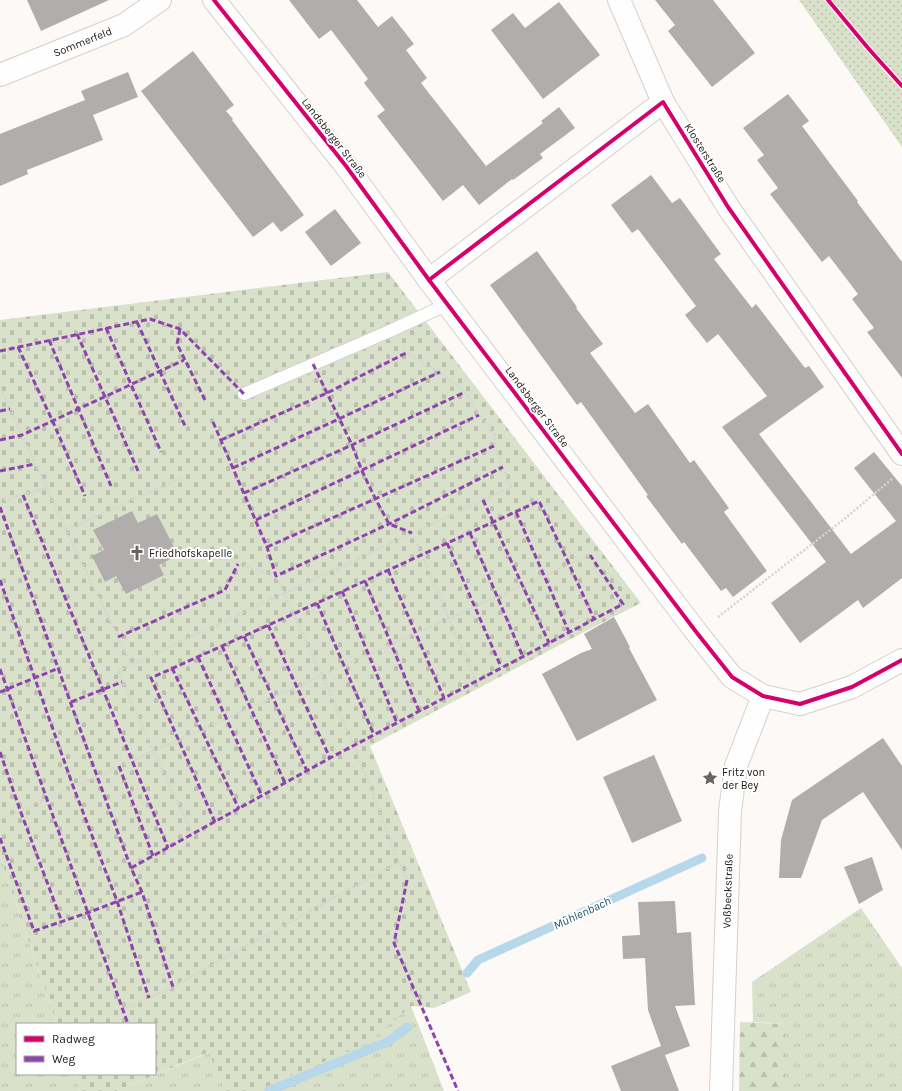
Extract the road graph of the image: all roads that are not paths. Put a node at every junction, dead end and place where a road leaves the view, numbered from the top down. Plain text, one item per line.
1 (160, 0) edge
2 (214, 0) edge
3 (619, 0) edge
4 (0, 75) edge
5 (663, 102) junction
6 (429, 280) junction
7 (448, 304) junction
8 (244, 394) dead end
9 (902, 454) edge
10 (902, 660) edge
11 (763, 696) junction
12 (722, 1091) edge

1 - 4 street, Sommerfeld
2 - 6 street, Landsberger Straße
3 - 5 street, Klosterstraße
5 - 6 street
5 - 9 street, Klosterstraße
6 - 7 street, Landsberger Straße
7 - 8 lane
7 - 11 street, Landsberger Straße
10 - 11 street, Landsberger Straße
11 - 12 street, Voßbeckstraße

